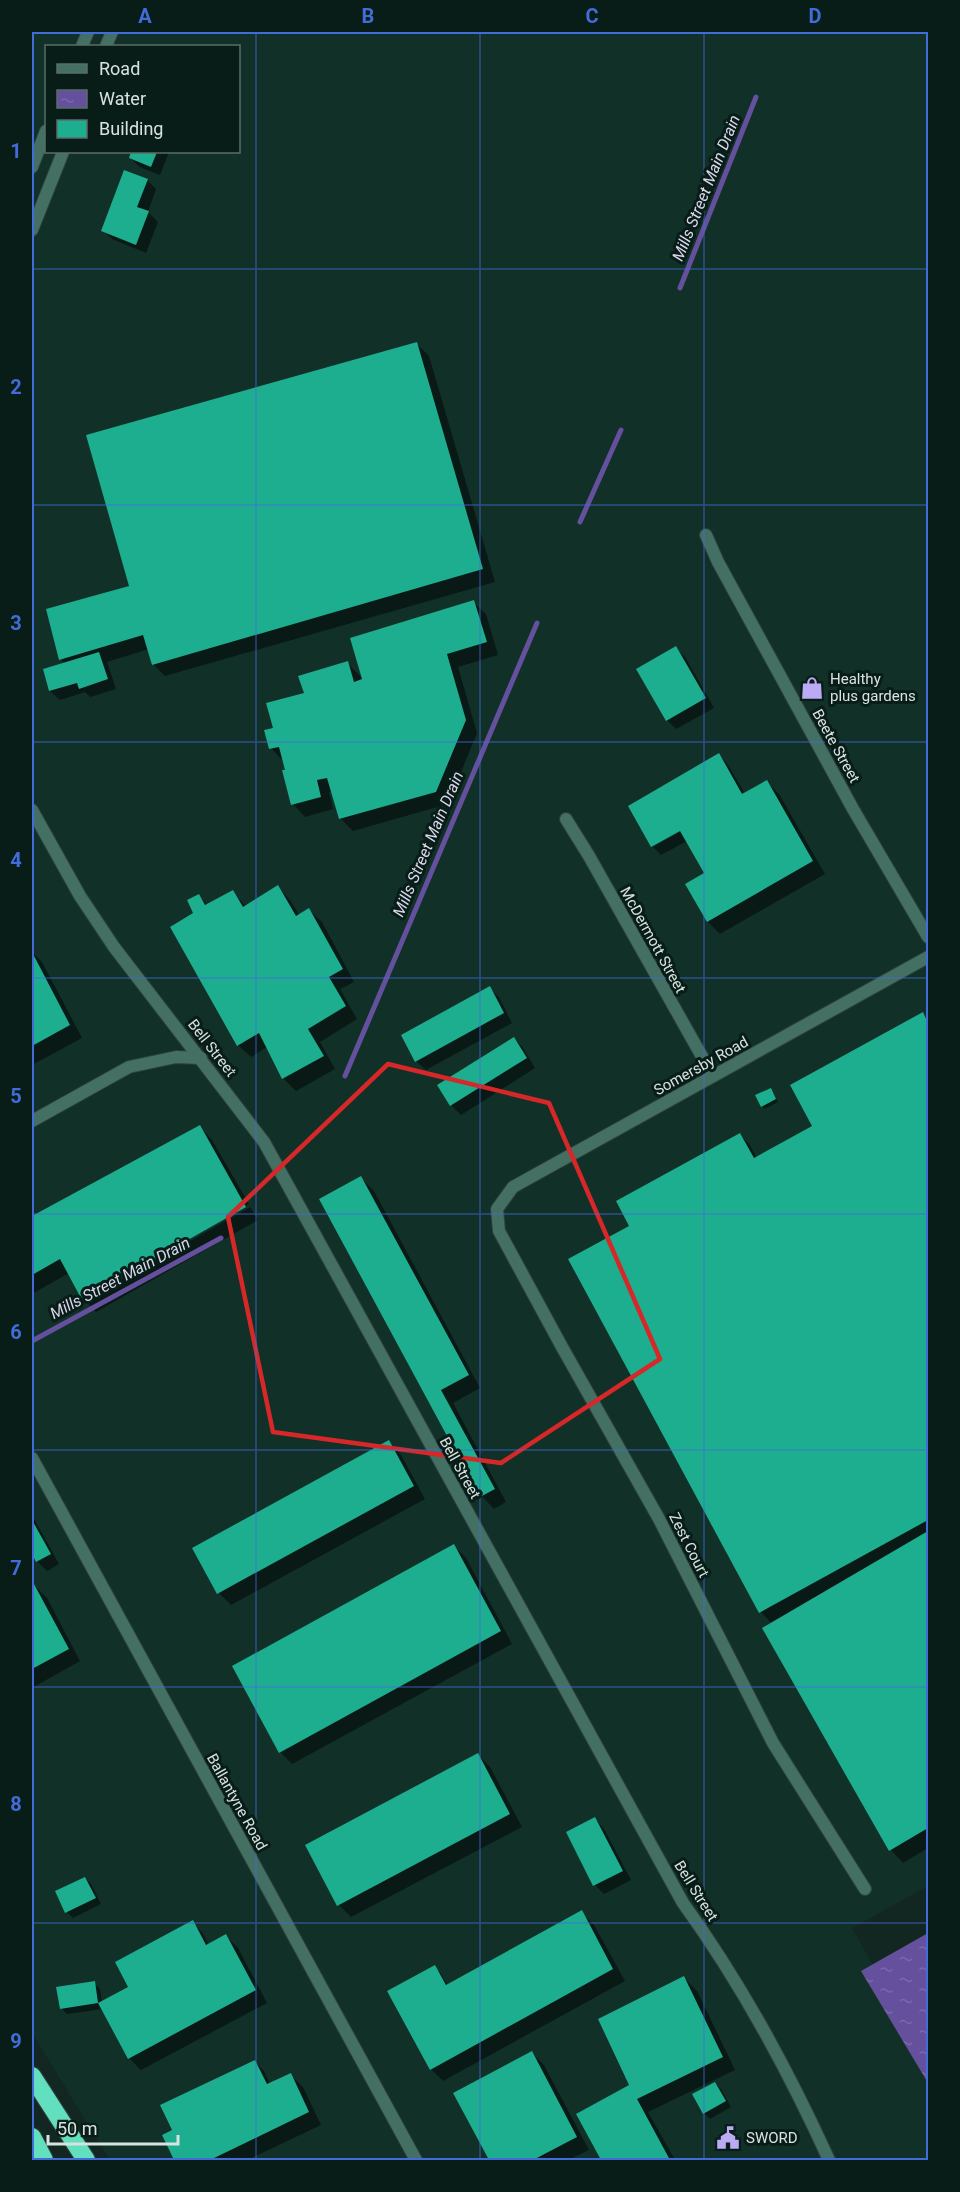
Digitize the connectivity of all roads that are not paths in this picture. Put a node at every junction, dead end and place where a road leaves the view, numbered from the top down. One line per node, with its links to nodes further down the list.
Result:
1 (45, 134): 3 (street)
2 (63, 153): 4 (street)
3 (32, 167)
4 (32, 230)
5 (706, 535): 8 (street, Beete Street)
6 (32, 810): 10 (street, Bell Street)
7 (566, 819): 11 (street, McDermott Street)
8 (928, 937)
9 (928, 957): 11 (street, Somersby Road)
10 (201, 1058): 12 (street); 21 (street, Bell Street)
11 (713, 1076): 13 (street, Somersby Road)
12 (32, 1121)
13 (497, 1209): 15 (street, Zest Court)
14 (32, 1458): 20 (street, Ballantyne Road)
15 (865, 1889)
16 (32, 2076): 19 (highway)
17 (32, 2138): 18 (highway)
18 (44, 2160)
19 (86, 2160)
20 (416, 2160)
21 (829, 2160)

